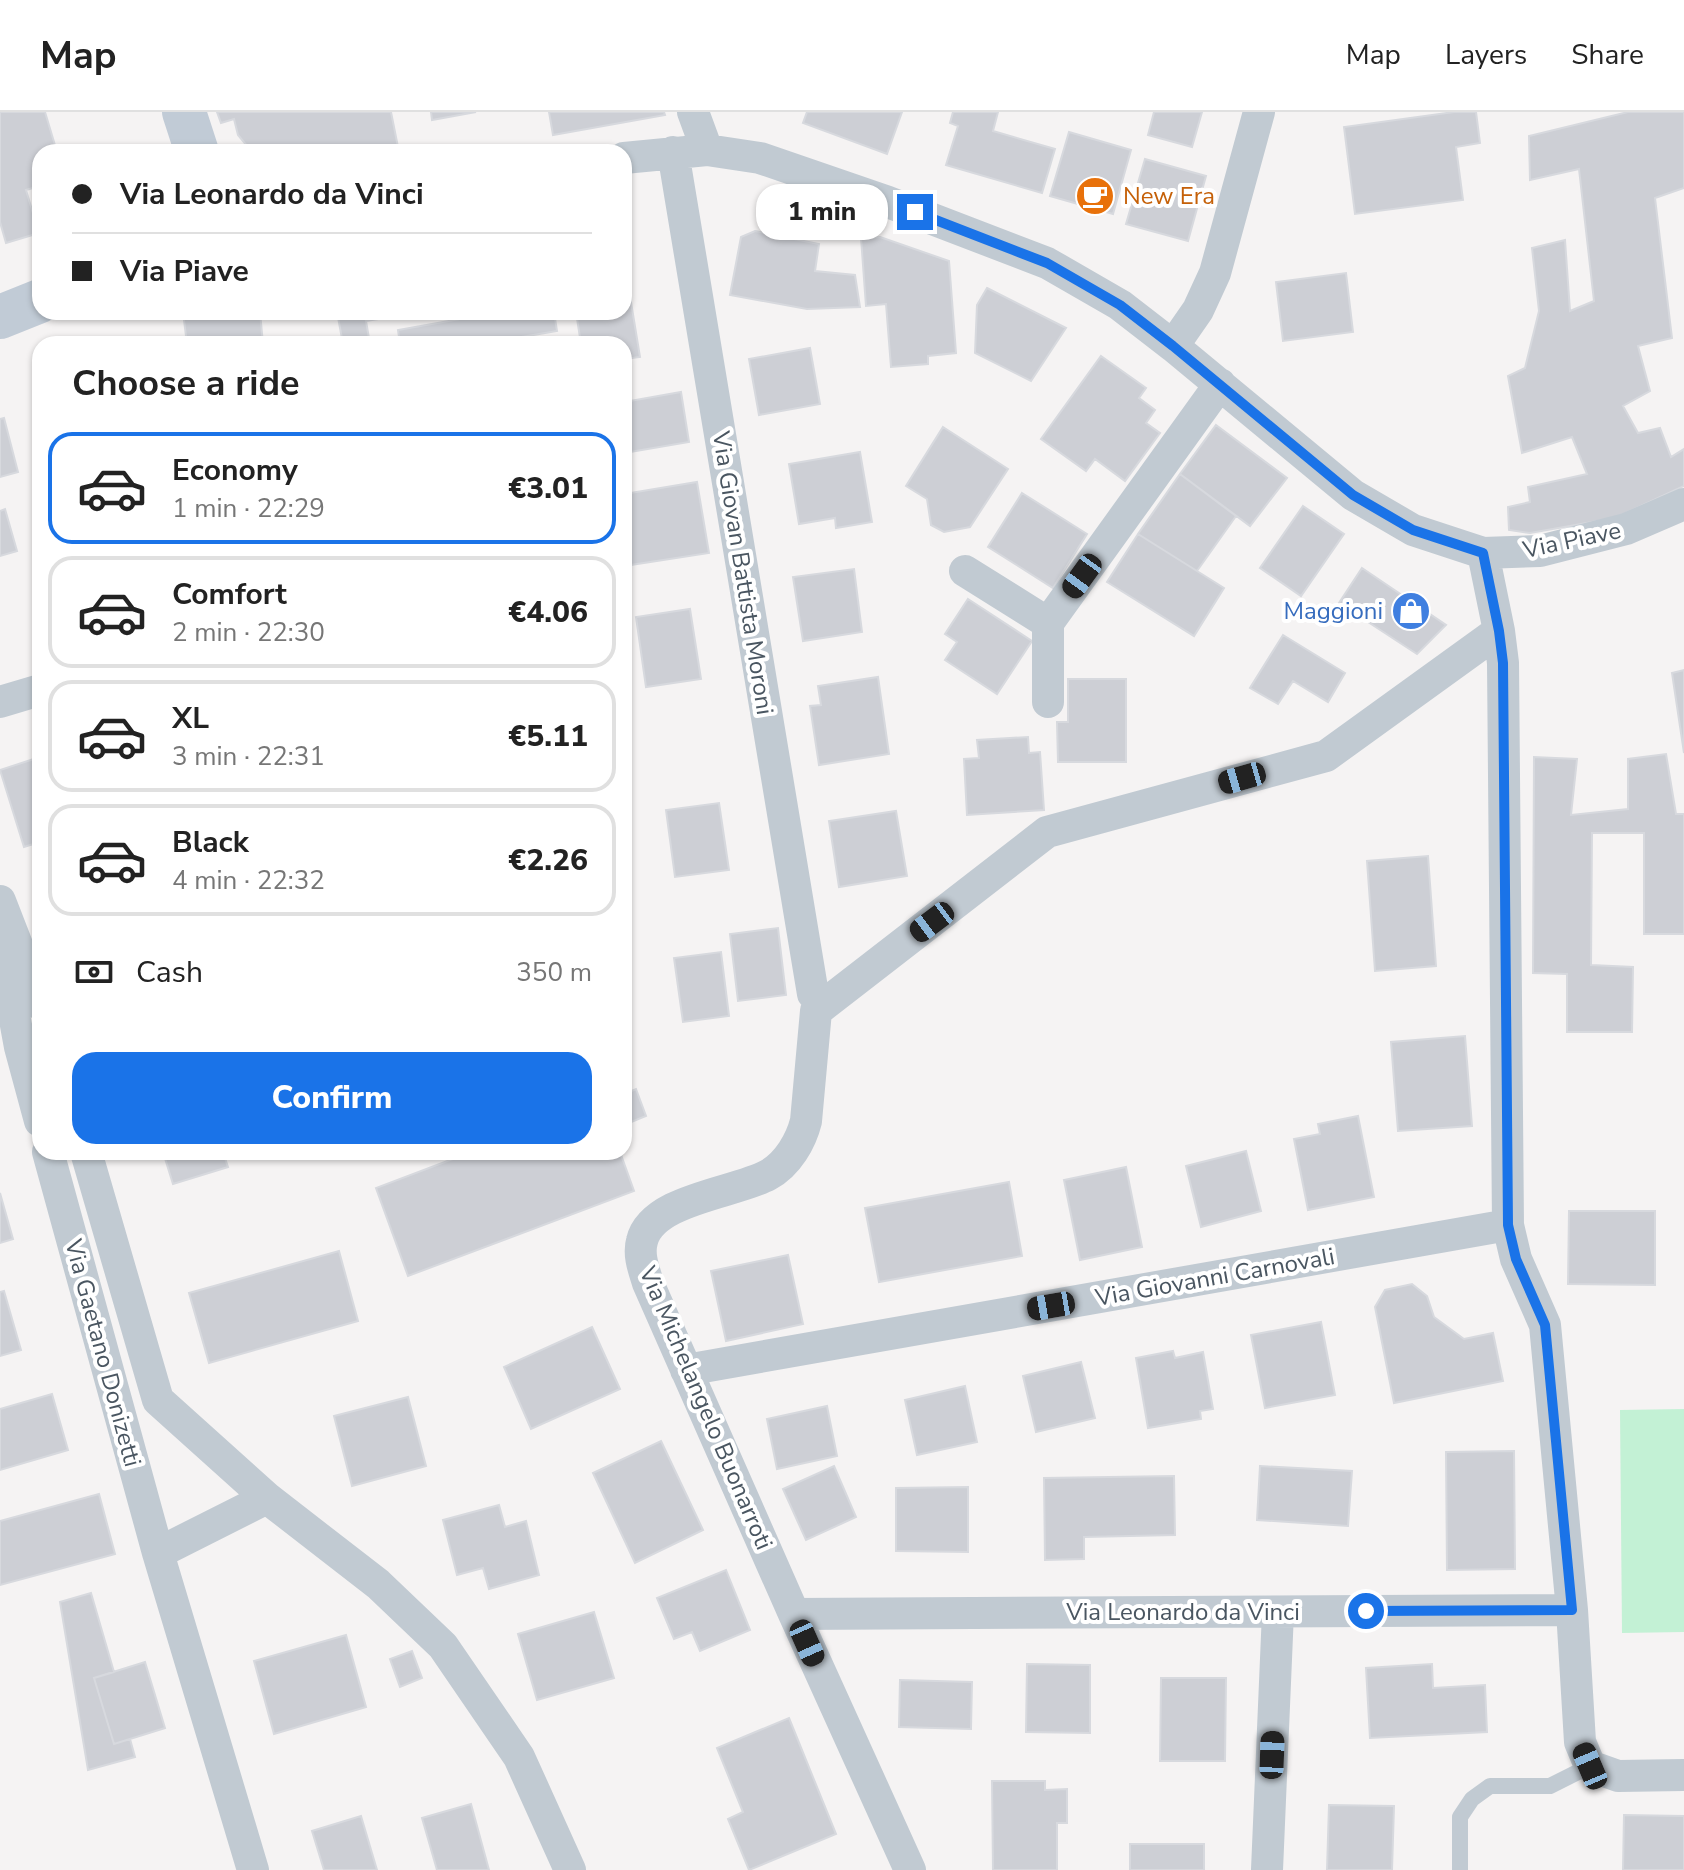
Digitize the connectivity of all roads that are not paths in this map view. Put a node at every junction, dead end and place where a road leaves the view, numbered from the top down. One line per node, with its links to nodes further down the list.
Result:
1 (184, 112): 4 (street)
2 (693, 112): 5 (street)
3 (1259, 112): 10 (street)
4 (194, 144)
5 (707, 150): 6 (street, Via Piave); 10 (street, Via Piave)
6 (673, 152): 7 (street, Via Piave); 23 (street, Via Giovan Battista Moroni)
7 (632, 157)
8 (32, 304): 9 (street)
9 (0, 317)
10 (1173, 346): 11 (street, Via Piave)
11 (1220, 384): 13 (street, Via Piave); 15 (street)
12 (1684, 504): 13 (street, Via Piave)
13 (1483, 553): 16 (street)
14 (965, 571): 15 (street)
15 (1048, 623): 19 (street)
16 (1499, 631): 23 (street); 27 (street)
17 (32, 692): 18 (street)
18 (0, 702)
19 (1048, 702)
20 (0, 901): 22 (street)
21 (0, 939): 24 (street)
22 (32, 983)
23 (815, 1002): 28 (street, Via Michelangelo Buonarroti)
24 (32, 1091)
25 (50, 1160): 30 (street, Via Gaetano Donizetti)
26 (88, 1160): 29 (street, Via Gaetano Donizetti)
27 (1508, 1225): 28 (street, Via Giovanni Carnovali); 31 (street)
28 (686, 1370): 33 (street, Via Michelangelo Buonarroti)
29 (267, 1498): 30 (street); 37 (street, Via Gaetano Donizetti)
30 (158, 1553): 36 (street, Via Gaetano Donizetti)
31 (1572, 1610): 32 (street, Via Leonardo da Vinci); 34 (street)
32 (1278, 1612): 33 (street, Via Leonardo da Vinci); 39 (street)
33 (794, 1614): 38 (street, Via Michelangelo Buonarroti)
34 (1590, 1766): 35 (street); 40 (lane)
35 (1684, 1775)
36 (253, 1870)
37 (570, 1870)
38 (910, 1870)
39 (1267, 1870)
40 (1460, 1870)

